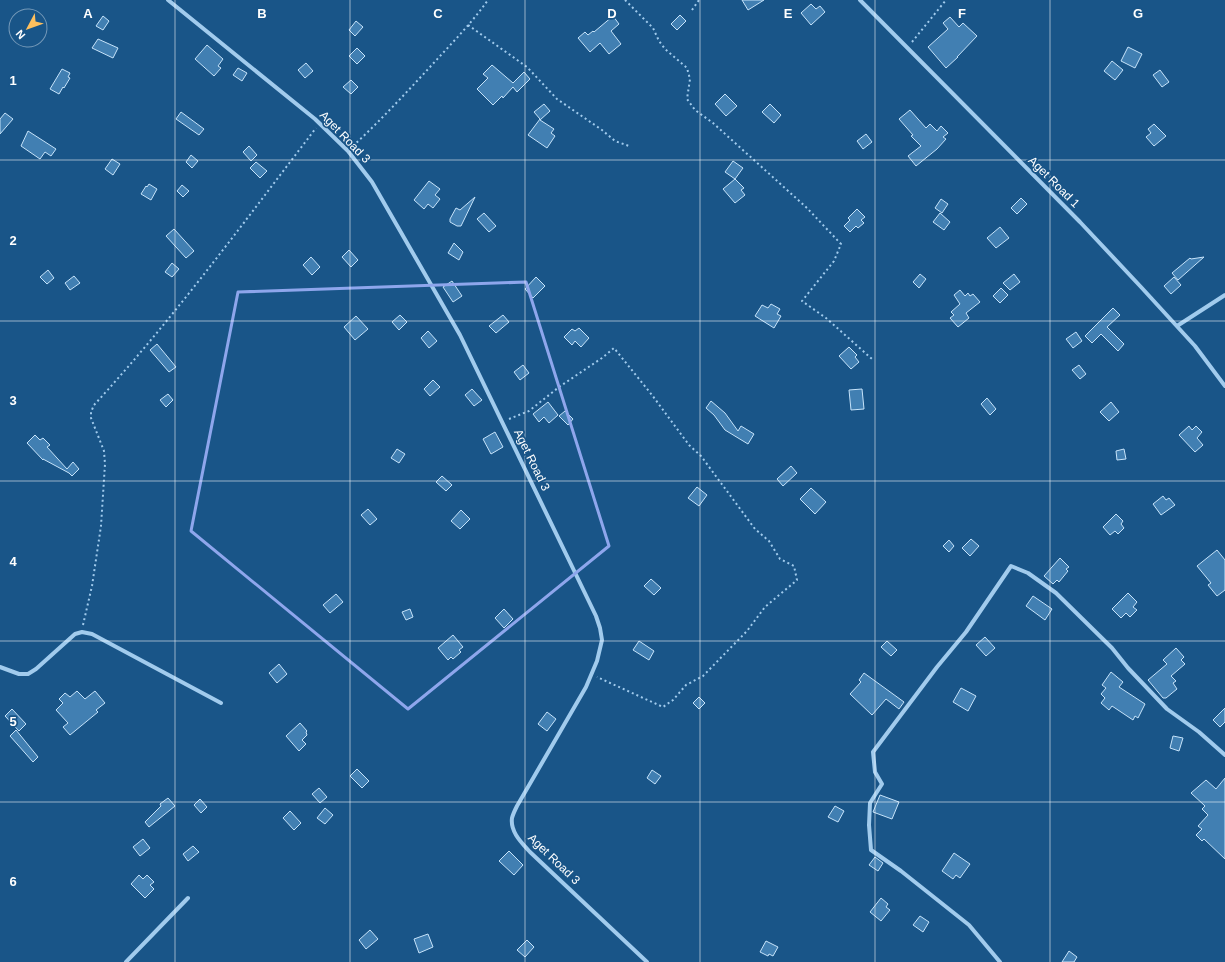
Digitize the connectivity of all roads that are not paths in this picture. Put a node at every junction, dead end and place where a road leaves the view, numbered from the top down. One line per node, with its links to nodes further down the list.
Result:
1 (168, 0): 11 (street, Aget Road 3)
2 (860, 0): 4 (street, Aget Road 1)
3 (1225, 295): 4 (street)
4 (1177, 326): 5 (street, Aget Road 1)
5 (1225, 386)
6 (0, 667): 7 (street)
7 (222, 703)
8 (1225, 754): 12 (street)
9 (188, 898): 10 (street)
10 (126, 962)
11 (647, 962)
12 (1000, 962)

